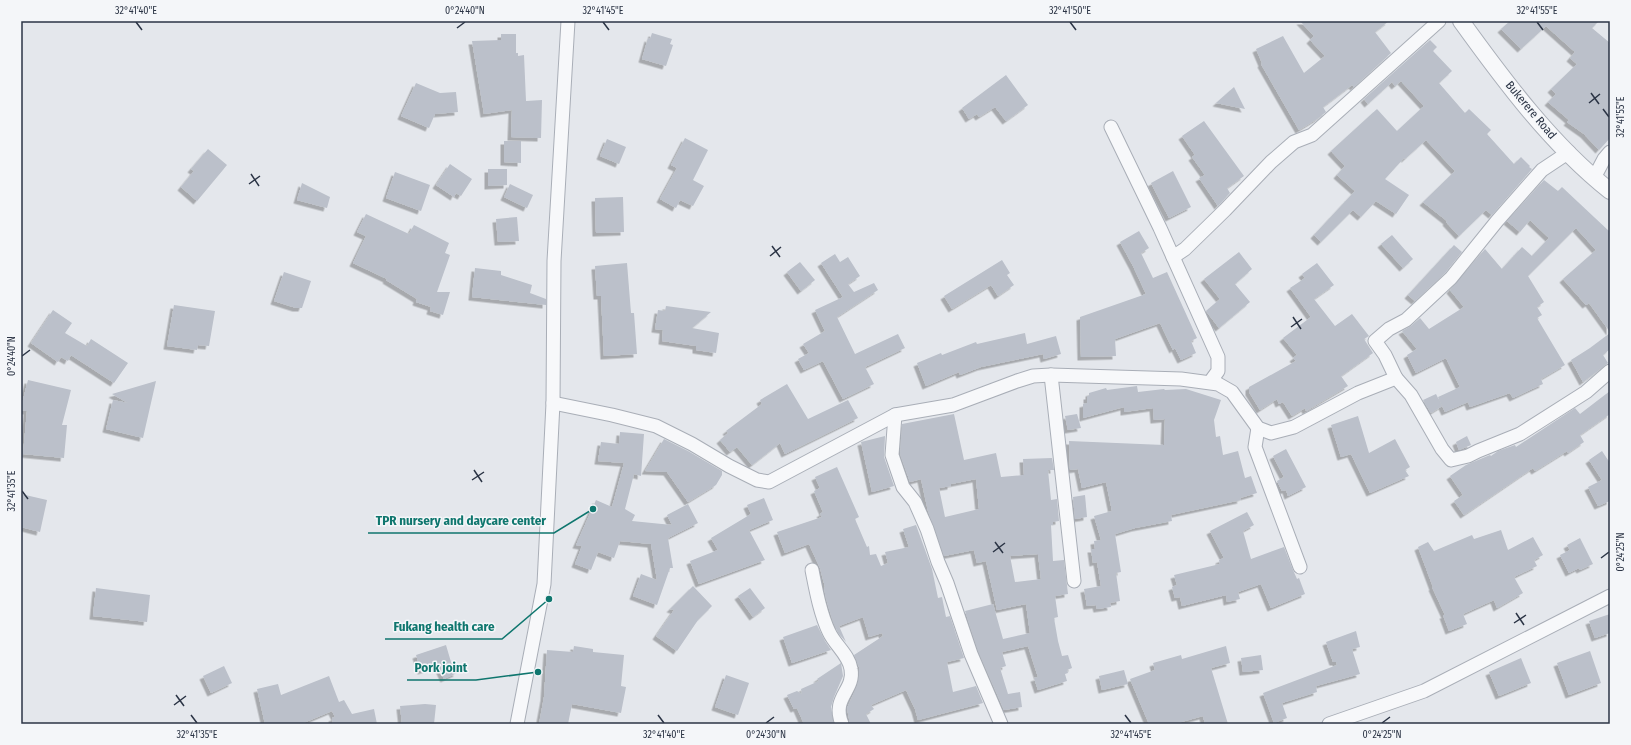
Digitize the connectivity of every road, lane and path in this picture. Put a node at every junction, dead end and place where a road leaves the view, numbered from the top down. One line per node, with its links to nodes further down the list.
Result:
1 (568, 21): 14 (street)
2 (1439, 21): 9 (street)
3 (1461, 21): 5 (street, Bukerere Road)
4 (1111, 127): 9 (street)
5 (1569, 152): 7 (street, Bukerere Road); 12 (street)
6 (1610, 152): 7 (street)
7 (1594, 178): 8 (street, Bukerere Road)
8 (1610, 191)
9 (1173, 257): 13 (street)
10 (1610, 371): 12 (street)
11 (1051, 375): 13 (street); 15 (street); 19 (street)
12 (1396, 378): 16 (street)
13 (1210, 382): 16 (street)
14 (553, 403): 15 (street); 22 (street)
15 (895, 415): 24 (street)
16 (1258, 428): 17 (street)
17 (1300, 567)
18 (812, 570): 23 (street)
19 (1074, 581)
20 (1610, 596): 21 (street)
21 (1336, 723)
22 (517, 724)
23 (842, 724)
24 (1001, 724)

